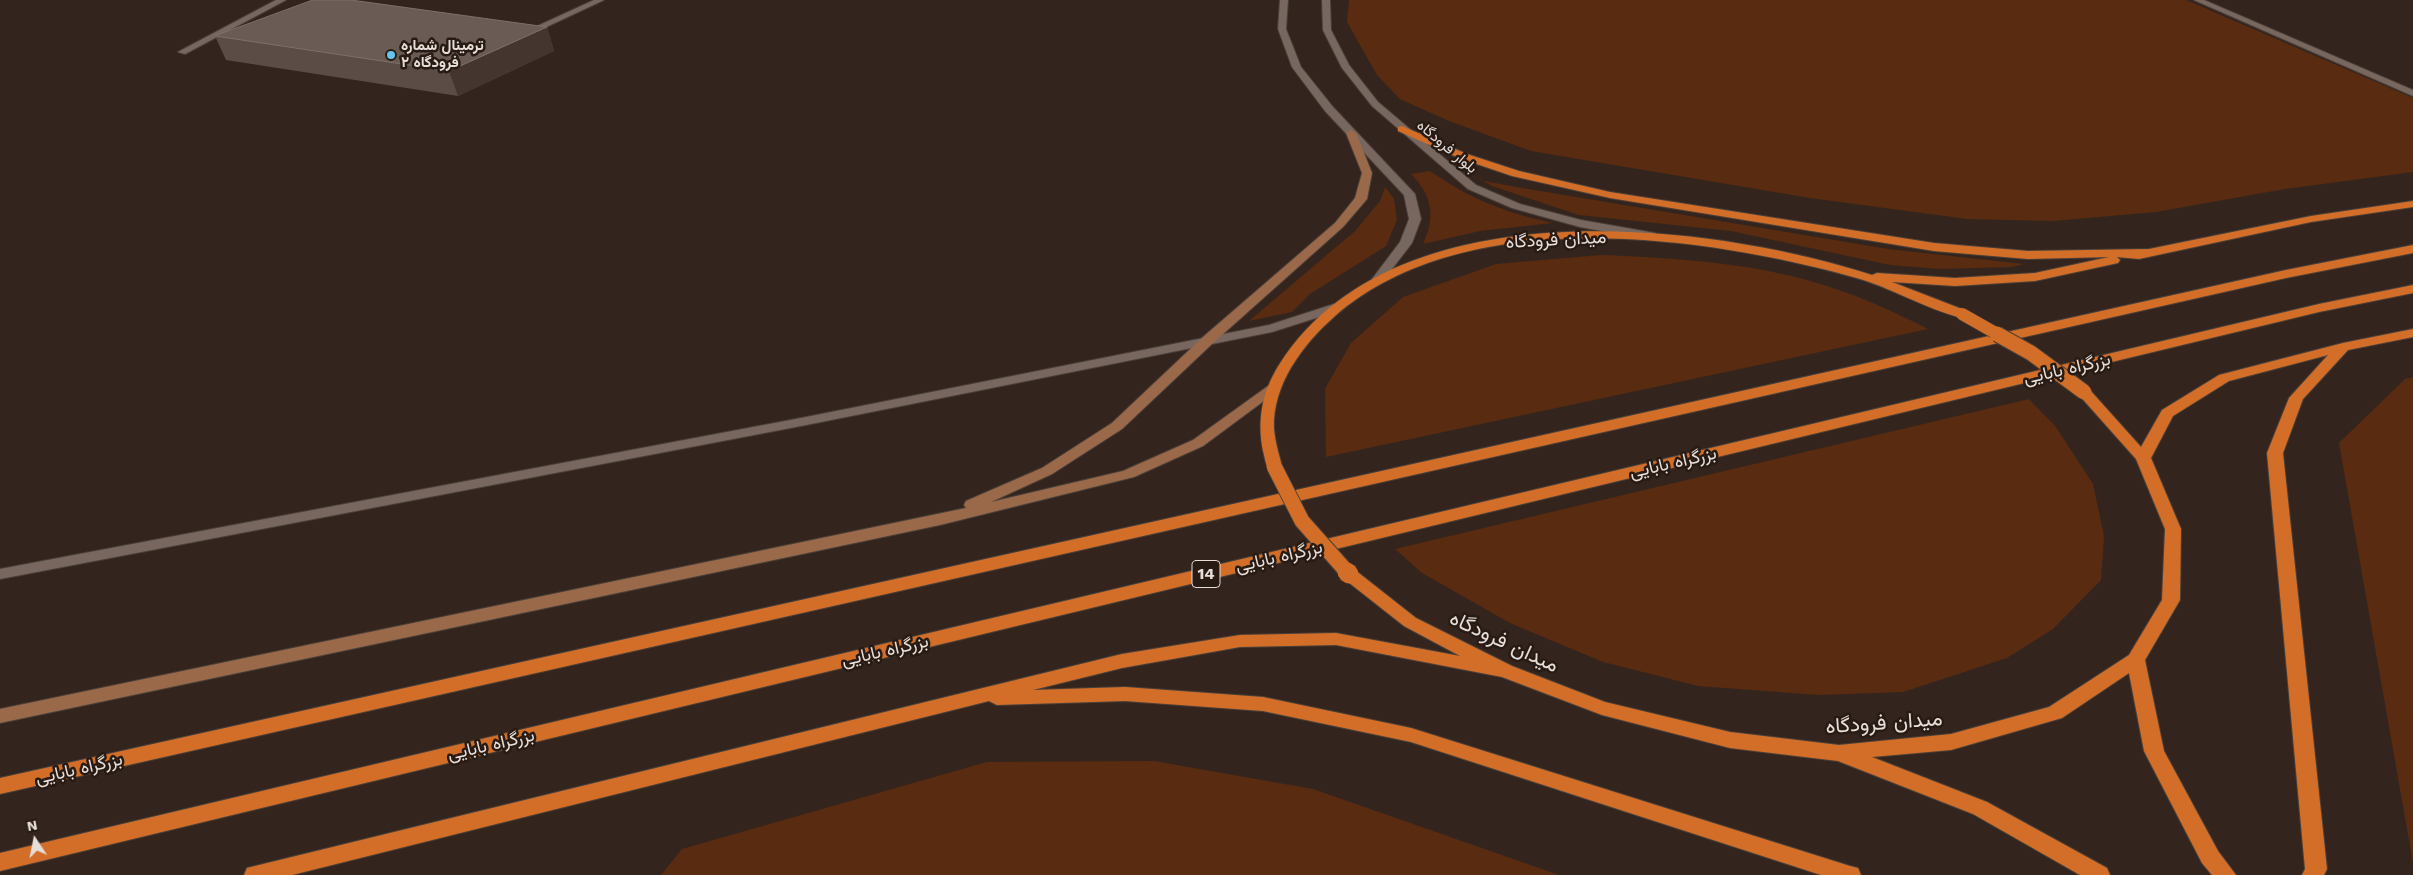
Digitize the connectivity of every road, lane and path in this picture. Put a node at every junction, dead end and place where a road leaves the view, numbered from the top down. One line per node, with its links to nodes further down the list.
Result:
1 (282, 0): 7 (lane)
2 (600, 0): 6 (lane)
3 (1284, 0): 10 (street)
4 (1326, 0): 9 (street, بلوار فرودگاه)
5 (2198, 0): 8 (lane)
6 (524, 34)
7 (182, 52)
8 (2413, 93)
9 (1402, 129): 12 (street, بلوار فرودگاه); 14 (highway)
10 (1351, 133): 16 (street); 20 (main road)
11 (2413, 204): 14 (highway)
12 (1652, 237): 15 (highway, میدان فرودگاه); 16 (highway, میدان فرودگاه)
13 (2413, 249): 31 (highway, بزرگراه بابایی)
14 (2149, 253): 15 (highway)
15 (1862, 276): 23 (highway, میدان فرودگاه, bridge)
16 (1378, 279): 18 (highway, میدان فرودگاه)
17 (2413, 289): 32 (highway, بزرگراه بابایی / 14)
18 (1334, 308): 20 (lane); 22 (highway, میدان فرودگاه)
19 (2413, 333): 21 (highway)
20 (1208, 340): 24 (main road); 25 (lane)
21 (2343, 347): 23 (highway); 37 (highway)
22 (1273, 389): 24 (main road); 27 (highway, میدان فرودگاه, bridge)
23 (2143, 458): 26 (highway, میدان فرودگاه)
24 (940, 520): 29 (main road)
25 (0, 574)
26 (2136, 660): 30 (highway, میدان فرودگاه); 36 (highway)
27 (1504, 671): 28 (highway); 30 (highway, میدان فرودگاه)
28 (966, 699): 33 (highway); 34 (highway)
29 (0, 716)
30 (1839, 753): 35 (highway)
31 (0, 786)
32 (0, 862)
33 (256, 875)
34 (1850, 875)
35 (2099, 875)
36 (2225, 875)
37 (2313, 875)

